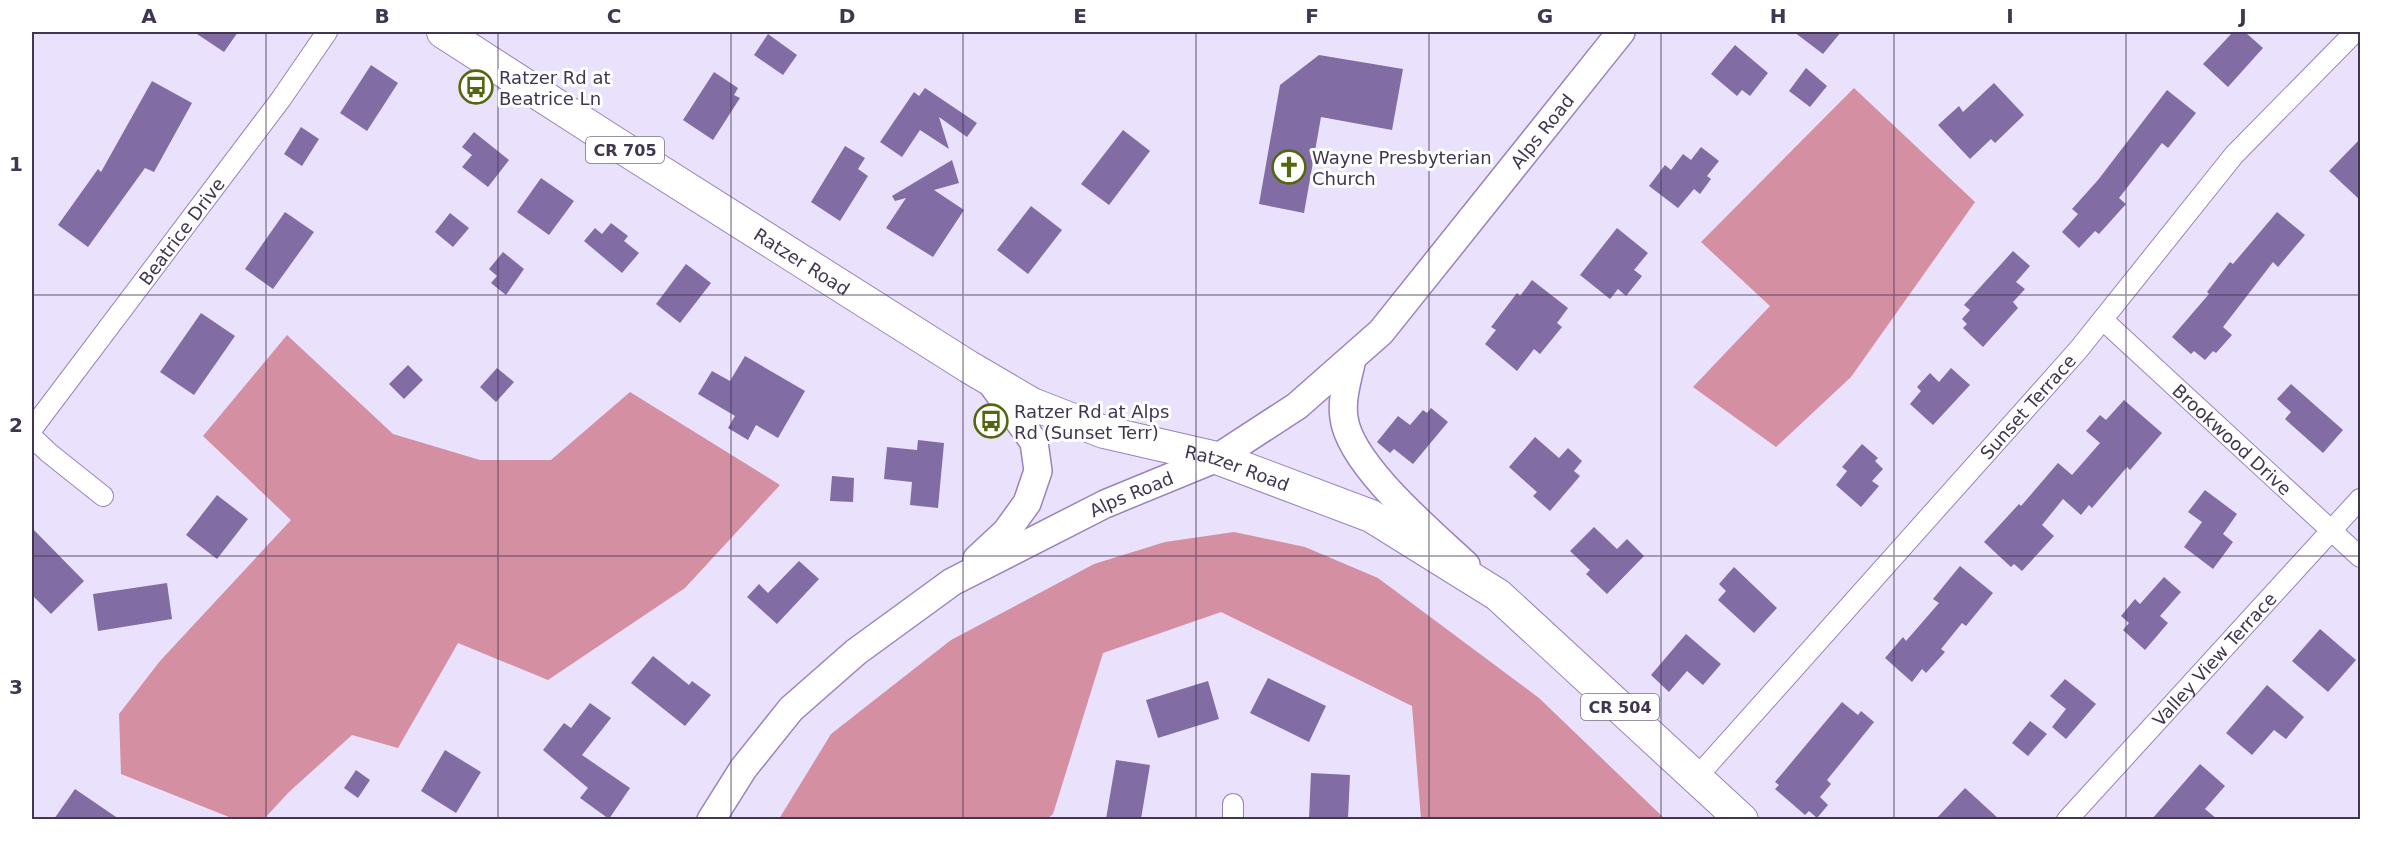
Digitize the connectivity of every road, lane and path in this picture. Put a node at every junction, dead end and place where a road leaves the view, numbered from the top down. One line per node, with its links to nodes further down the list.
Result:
1 (327, 32): 8 (street, Beatrice Drive)
2 (443, 32): 7 (main road, Ratzer Road / CR 705)
3 (1621, 32): 6 (main road, Alps Road)
4 (2355, 32): 5 (street, Sunset Terrace)
5 (2103, 320): 13 (street, Brookwood Drive); 17 (street, Sunset Terrace)
6 (1353, 359): 10 (main road, Alps Road); 16 (main road)
7 (987, 378): 10 (main road, Ratzer Road / CR 705); 15 (main road)
8 (32, 429)
9 (32, 437): 11 (street)
10 (1217, 458): 15 (main road, Alps Road); 16 (main road, Ratzer Road / CR 504)
11 (104, 496)
12 (2361, 499): 13 (street, Valley View Terrace)
13 (2331, 531): 14 (street, Brookwood Drive); 20 (street, Valley View Terrace)
14 (2361, 556)
15 (952, 582): 18 (main road, Alps Road)
16 (1498, 594): 17 (main road, Ratzer Road / CR 504)
17 (1696, 778): 19 (main road, Ratzer Road / CR 504)
18 (711, 819)
19 (1742, 819)
20 (2067, 819)

